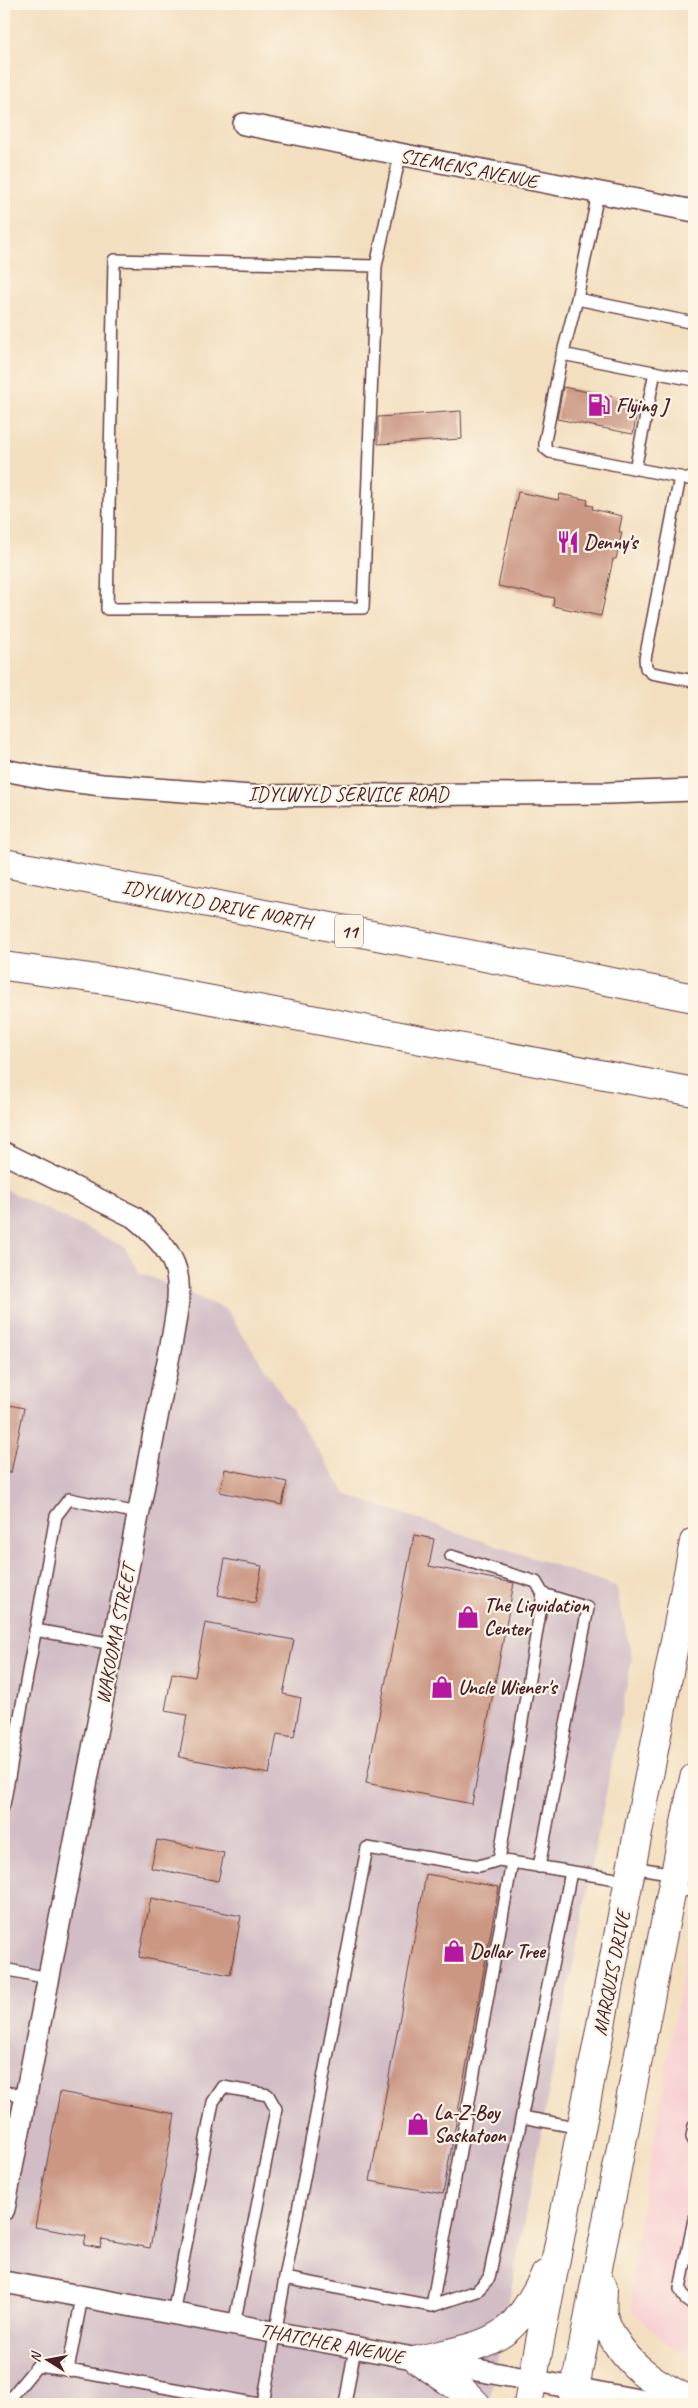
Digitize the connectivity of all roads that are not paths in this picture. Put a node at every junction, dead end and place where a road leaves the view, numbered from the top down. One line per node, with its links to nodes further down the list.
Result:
1 (244, 124): 2 (street, SIEMENS AVENUE)
2 (400, 154): 3 (street, SIEMENS AVENUE); 5 (lane)
3 (598, 193): 4 (street, SIEMENS AVENUE); 6 (lane)
4 (694, 211)
5 (376, 266): 5 (lane)
6 (577, 299): 7 (lane); 8 (lane)
7 (694, 323)
8 (562, 354): 9 (lane); 11 (lane)
9 (655, 372): 10 (lane); 11 (lane)
10 (694, 380)
11 (635, 469): 12 (lane)
12 (680, 477): 13 (lane); 14 (lane)
13 (694, 480)
14 (694, 681)
15 (4, 770): 16 (street, IDYLWYLD SERVICE ROAD)
16 (694, 790)
17 (4, 863): 19 (main road, IDYLWYLD DRIVE NORTH / 11)
18 (4, 966): 20 (main road)
19 (694, 998)
20 (694, 1092)
21 (4, 1153): 22 (street, WAKOOMA STREET)
22 (138, 1513): 26 (lane); 27 (street, WAKOOMA STREET)
23 (694, 1542): 34 (main road, MARQUIS DRIVE)
24 (451, 1556): 25 (lane)
25 (543, 1594): 30 (lane); 32 (lane)
26 (35, 1630): 27 (lane); 29 (lane)
27 (113, 1644): 37 (street, WAKOOMA STREET)
28 (694, 1778): 35 (main road)
29 (4, 1805)
30 (499, 1860): 31 (lane); 49 (lane)
31 (512, 1862): 32 (lane); 52 (lane)
32 (538, 1867): 33 (lane)
33 (571, 1872): 34 (lane); 40 (lane)
34 (631, 1874): 35 (lane); 42 (main road, MARQUIS DRIVE)
35 (688, 1877): 47 (main road)
36 (4, 1969): 37 (lane)
37 (48, 1978): 39 (street, WAKOOMA STREET)
38 (4, 2092): 39 (lane)
39 (26, 2096): 44 (street, WAKOOMA STREET)
40 (522, 2116): 42 (lane); 52 (lane)
41 (694, 2126): 43 (lane)
42 (581, 2128): 48 (main road, MARQUIS DRIVE)
43 (694, 2141)
44 (9, 2152): 45 (street, WAKOOMA STREET)
45 (4, 2209)
46 (694, 2218): 53 (lane)
47 (603, 2248): 61 (main road); 62 (main road)
48 (557, 2254): 58 (main road); 60 (main road, MARQUIS DRIVE)
49 (285, 2278): 52 (lane); 56 (lane)
50 (4, 2282): 51 (street, THATCHER AVENUE)
51 (82, 2297): 54 (street, THATCHER AVENUE); 59 (lane)
52 (432, 2306)
53 (694, 2306)
54 (173, 2314): 55 (street, THATCHER AVENUE); 55 (lane)
55 (234, 2325): 56 (street, THATCHER AVENUE)
56 (276, 2332): 57 (street, THATCHER AVENUE); 66 (lane)
57 (355, 2348): 58 (street, THATCHER AVENUE); 67 (lane)
58 (418, 2360): 60 (street, THATCHER AVENUE); 68 (main road)
59 (68, 2370): 63 (lane); 64 (lane)
60 (530, 2393): 61 (street, THATCHER AVENUE)
61 (574, 2397): 69 (street, THATCHER AVENUE)
62 (694, 2402)
63 (241, 2403): 65 (lane)
64 (12, 2404)
65 (258, 2404)
66 (263, 2404)
67 (345, 2404)
68 (476, 2404)
69 (660, 2404)

